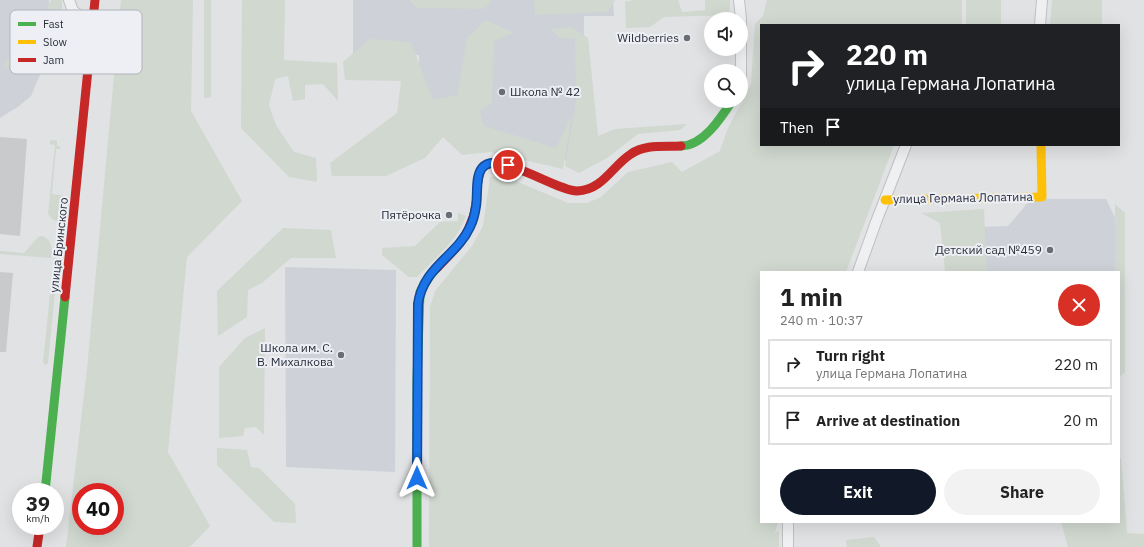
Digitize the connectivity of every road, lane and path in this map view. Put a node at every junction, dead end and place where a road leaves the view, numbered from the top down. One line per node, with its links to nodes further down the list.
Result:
1 (69, 0): 5 (street)
2 (95, 0): 6 (street, улица Бринского)
3 (739, 0): 7 (street)
4 (1042, 0): 8 (street)
5 (73, 10)
6 (94, 10)
7 (740, 12)
8 (1040, 24)
9 (87, 74): 15 (street, улица Бринского)
10 (727, 108): 19 (street)
11 (906, 146): 13 (street)
12 (1041, 146): 13 (street, улица Германа Лопатина)
13 (885, 200): 14 (street, улица Германа Лопатина)
14 (858, 271)
15 (46, 483)
16 (788, 523): 20 (street)
17 (39, 535): 18 (street)
18 (37, 547)
19 (417, 547)
20 (788, 547)

